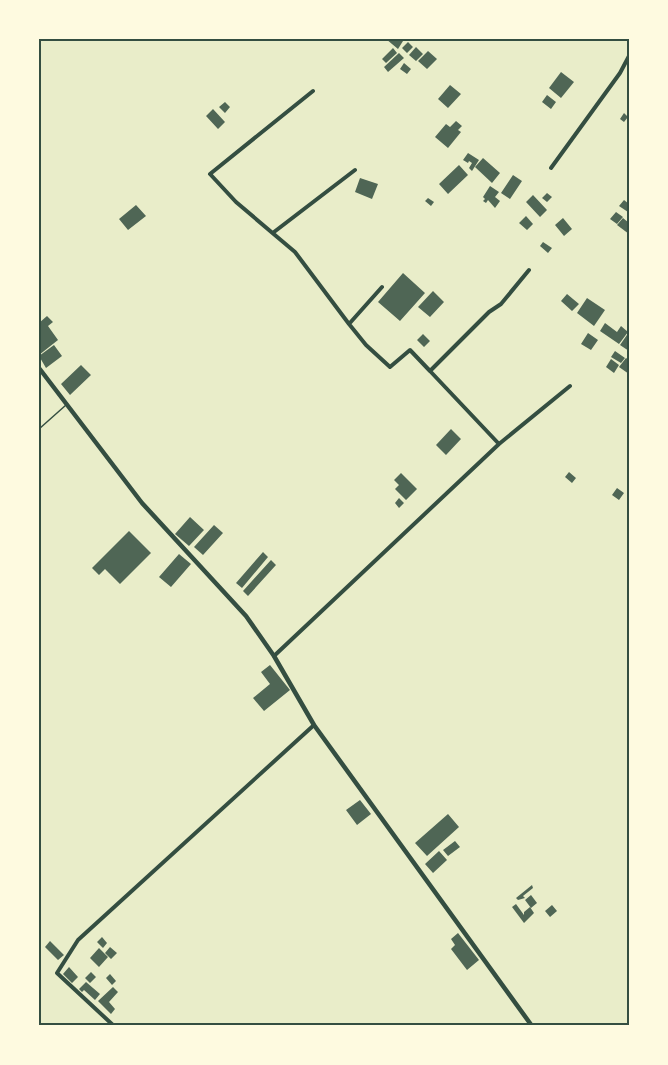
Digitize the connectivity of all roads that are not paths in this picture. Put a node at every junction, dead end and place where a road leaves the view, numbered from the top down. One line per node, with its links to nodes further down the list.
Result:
1 (629, 56): 3 (street)
2 (312, 91): 5 (street)
3 (551, 168)
4 (355, 170): 5 (street)
5 (274, 232): 8 (street)
6 (528, 270): 10 (street)
7 (382, 287): 8 (street)
8 (349, 324): 10 (street)
9 (39, 368): 12 (street)
10 (430, 370): 14 (street)
11 (570, 386): 14 (street)
12 (67, 405): 13 (lane); 15 (street)
13 (39, 429)
14 (500, 444): 15 (street)
15 (274, 656): 16 (street)
16 (314, 725): 17 (street); 18 (street)
17 (114, 1026)
18 (532, 1026)

